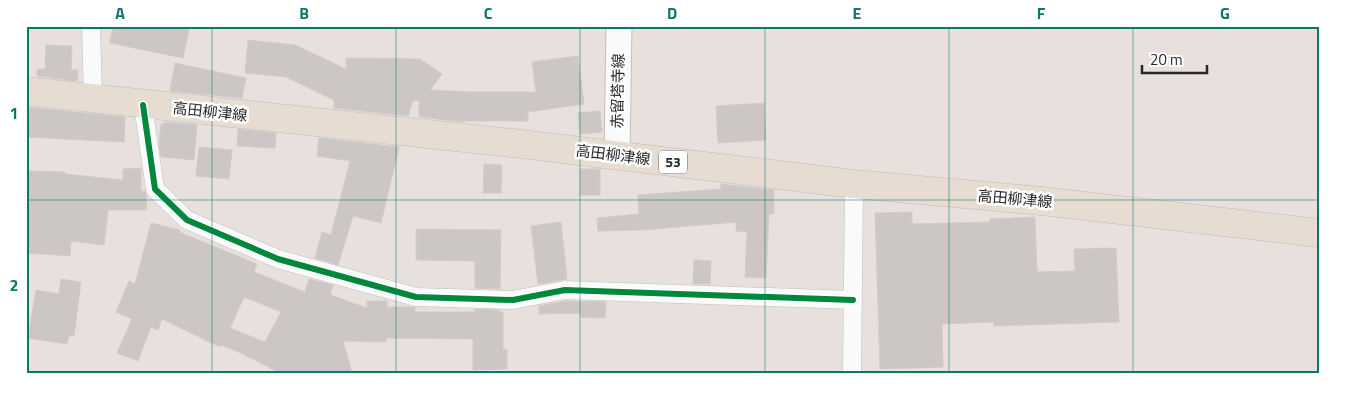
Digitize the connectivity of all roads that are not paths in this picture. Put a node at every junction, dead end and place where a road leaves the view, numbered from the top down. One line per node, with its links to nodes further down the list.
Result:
1 (91, 26): 4 (street)
2 (619, 26): 6 (main road, 赤留塔寺線)
3 (26, 91): 4 (main road, 高田柳津線 / 53)
4 (92, 99): 5 (main road, 高田柳津線 / 53)
5 (142, 105): 6 (main road, 高田柳津線 / 53); 9 (street)
6 (617, 155): 7 (main road, 高田柳津線 / 53)
7 (854, 184): 8 (main road, 高田柳津線 / 53); 9 (street)
8 (1319, 234)
9 (853, 300): 10 (street)
10 (852, 373)

